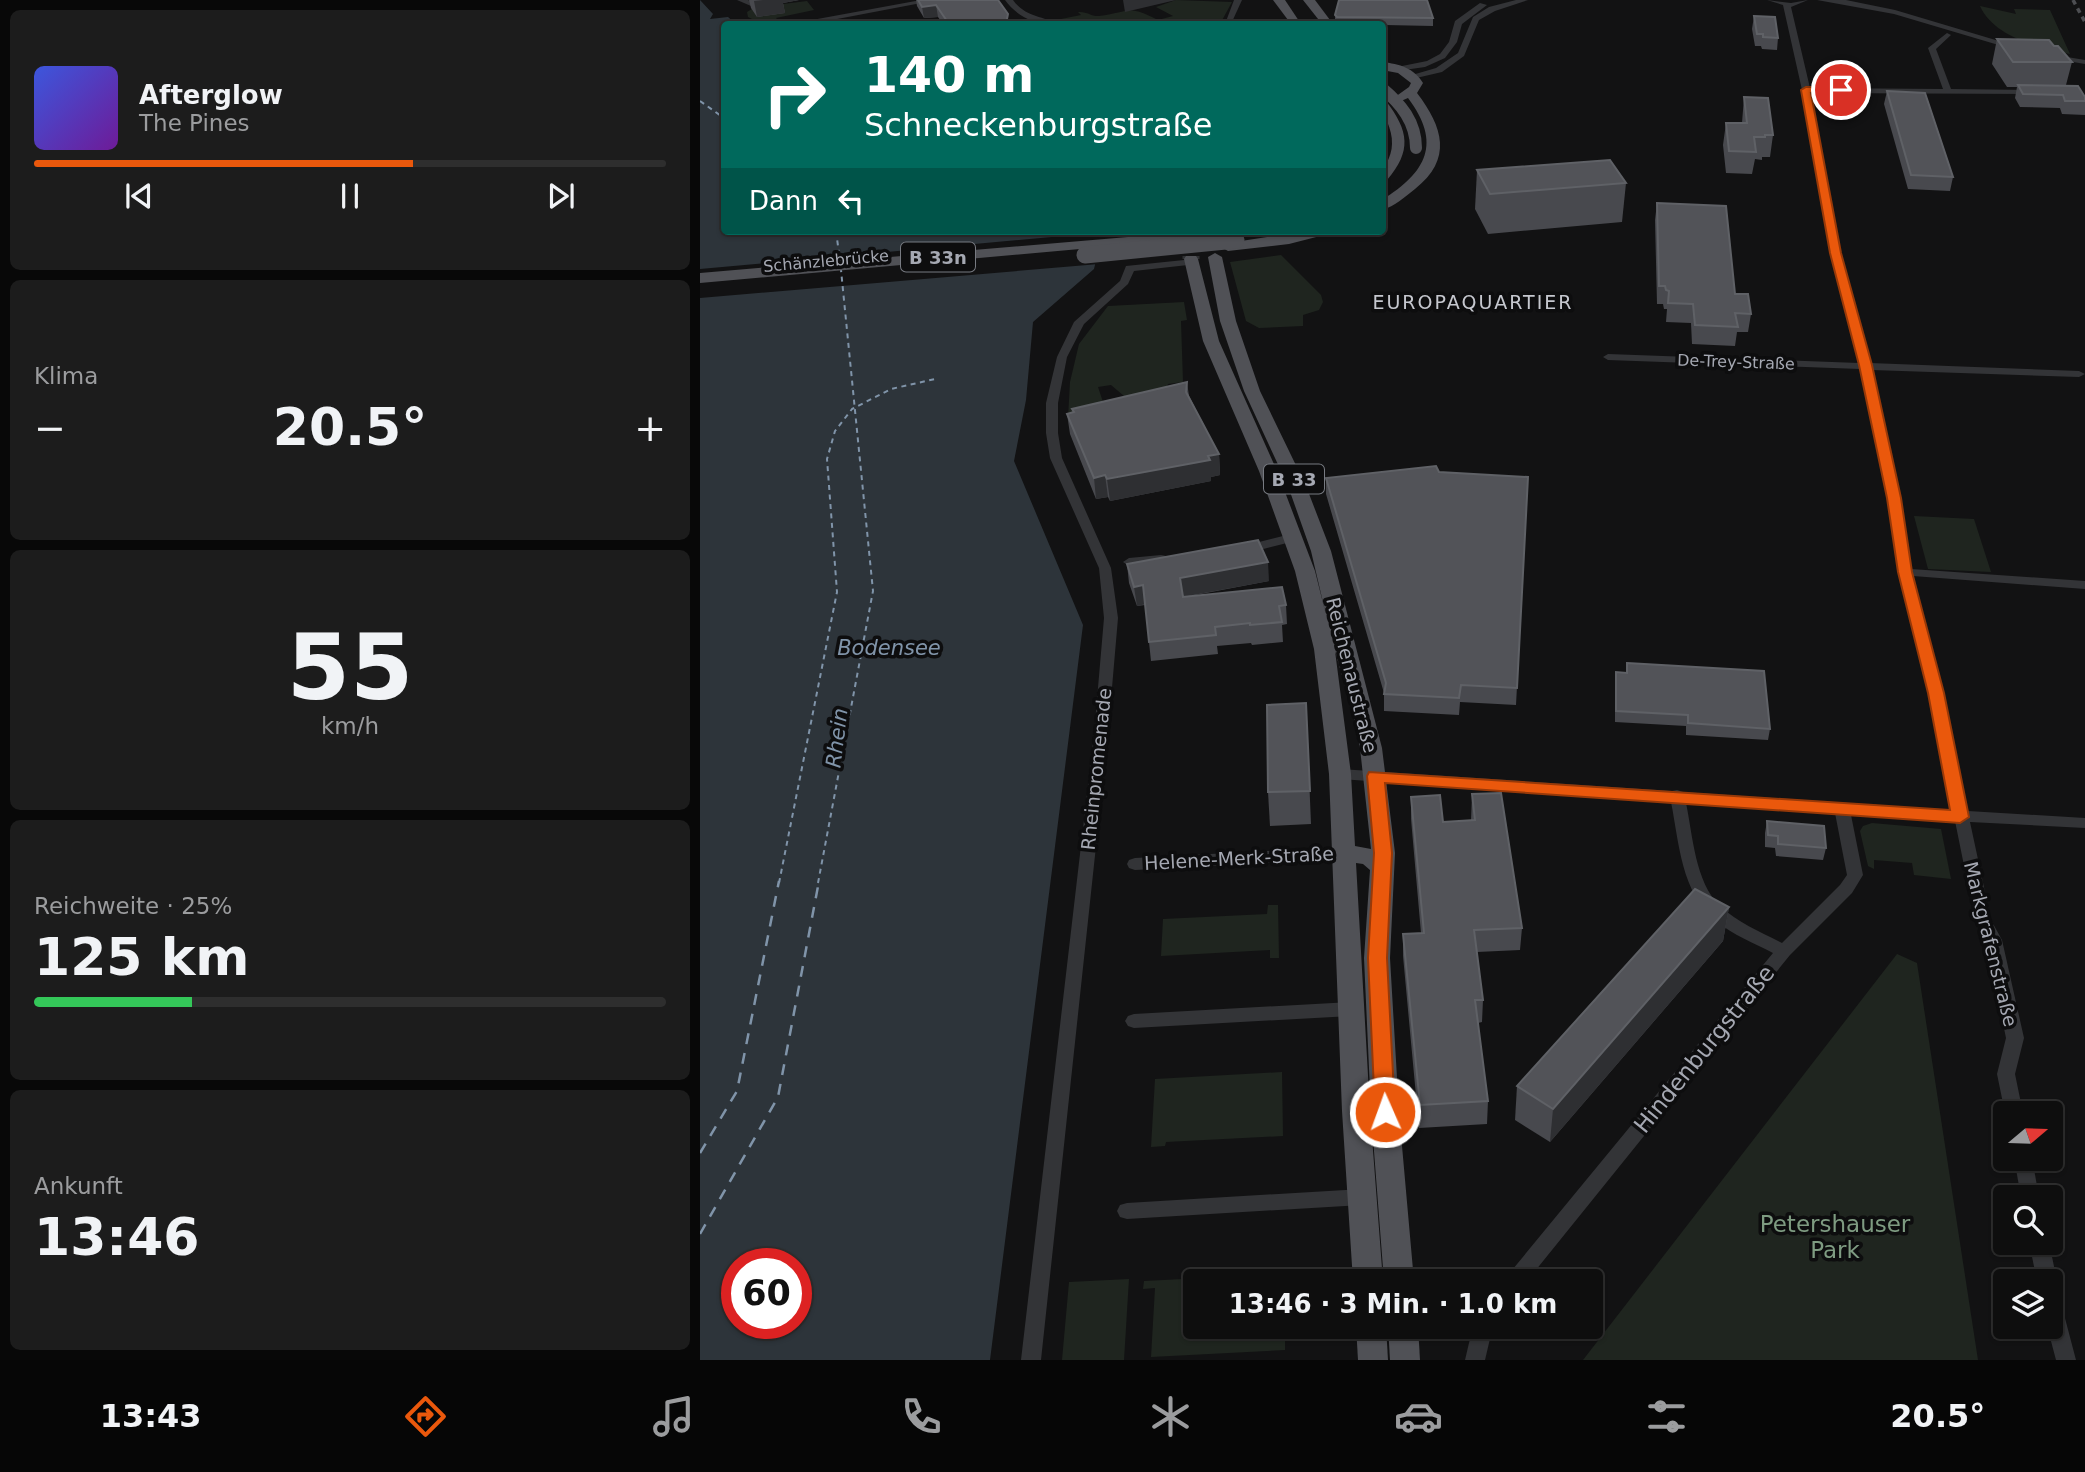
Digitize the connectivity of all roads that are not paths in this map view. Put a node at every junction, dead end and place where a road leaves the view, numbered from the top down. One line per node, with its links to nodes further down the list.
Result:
1 (741, 0): 14 (street)
2 (933, 0): 16 (street)
3 (1009, 0): 17 (street)
4 (1238, 0): 18 (street)
5 (1279, 0): 19 (main road)
6 (1292, 0): 20 (main road)
7 (1309, 0): 21 (main road)
8 (1496, 0): 27 (street)
9 (1524, 0): 13 (street)
10 (1771, 0): 15 (street)
11 (1804, 0): 15 (street)
12 (1821, 0): 22 (street)
13 (1506, 1): 28 (street)
14 (751, 4)
15 (1787, 5): 29 (street, Markgrafenstraße)
16 (818, 21)
17 (1041, 21)
18 (1229, 21)
19 (1294, 21)
20 (1308, 21)
21 (1326, 21)
22 (1950, 31): 23 (street); 30 (street)
23 (2030, 51)
24 (2043, 54): 25 (street)
25 (2085, 62)
26 (1386, 67): 27 (main road)
27 (1400, 69): 28 (main road)
28 (1415, 77): 33 (main road)
29 (1806, 90): 30 (street); 49 (street, Markgrafenstraße)
30 (1948, 91): 32 (street)
31 (1386, 92): 37 (main road, bridge)
32 (2044, 92)
33 (1410, 93): 34 (main road); 38 (main road)
34 (1386, 102)
35 (1386, 109): 36 (main road)
36 (1386, 172)
37 (1386, 188)
38 (1386, 204)
39 (1181, 235): 43 (main road, B 33n)
40 (1195, 235): 43 (main road, Schänzlebrücke / B 33n)
41 (1265, 235): 44 (main road, Schänzlebrücke / B 33n, bridge)
42 (1307, 235): 44 (main road, B 33n, bridge)
43 (1175, 237): 46 (main road, Schänzlebrücke / B 33n)
44 (1085, 255): 47 (main road, Schänzlebrücke / B 33n)
45 (1189, 261): 57 (main road, Reichenaustraße / B 33); 58 (main road, Reichenaustraße / B 33); 79 (street, Rheinpromenade)
46 (700, 278)
47 (700, 289)
48 (1608, 357): 49 (street, De-Trey-Straße)
49 (1865, 365): 50 (street, De-Trey-Straße); 55 (street, Markgrafenstraße)
50 (2078, 374)
51 (1283, 540): 52 (street)
52 (1226, 552)
53 (1171, 558): 54 (street)
54 (1129, 562)
55 (1905, 572): 56 (street); 61 (street, Markgrafenstraße)
56 (2085, 585)
57 (1340, 774): 58 (street); 63 (main road, Reichenaustraße / B 33)
58 (1376, 776): 59 (street); 65 (main road, Reichenaustraße / B 33)
59 (1677, 795): 60 (street); 66 (street)
60 (1842, 808): 61 (street); 66 (street, Hindenburgstraße)
61 (1960, 817): 62 (street); 69 (street, Markgrafenstraße)
62 (2085, 823)
63 (1344, 853): 64 (street, Helene-Merk-Straße); 65 (main road); 67 (main road, Reichenaustraße / B 33)
64 (1135, 863)
65 (1383, 868): 73 (main road, Reichenaustraße / B 33)
66 (1784, 951): 74 (street, Hindenburgstraße)
67 (1351, 1009): 68 (street); 70 (main road, Reichenaustraße / B 33)
68 (1134, 1021)
69 (2012, 1101)
70 (1362, 1197): 71 (street); 72 (main road, Reichenaustraße / B 33)
71 (1127, 1211)
72 (1367, 1269)
73 (1398, 1269)
74 (1525, 1269)
75 (1372, 1339): 80 (main road)
76 (1403, 1339): 81 (main road)
77 (1480, 1339): 82 (street)
78 (2060, 1339): 83 (street)
79 (1031, 1360)
80 (1373, 1360)
81 (1405, 1360)
82 (1475, 1360)
83 (2066, 1360)

